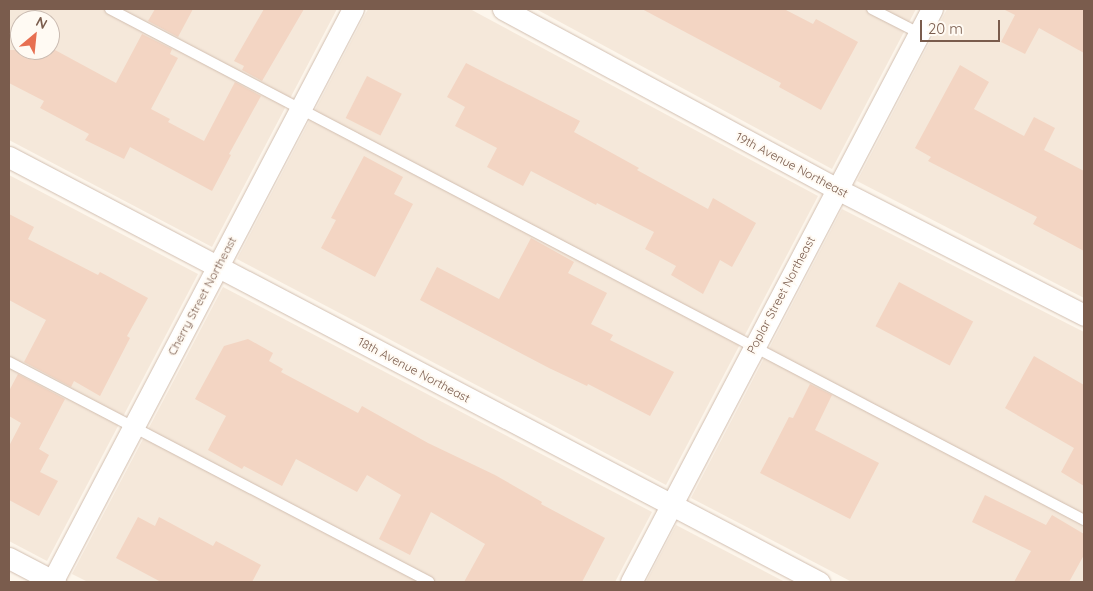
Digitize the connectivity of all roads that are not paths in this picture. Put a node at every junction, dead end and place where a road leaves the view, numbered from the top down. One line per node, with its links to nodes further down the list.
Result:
1 (110, 9): 7 (lane)
2 (353, 9): 7 (street, Cherry Street Northeast)
3 (503, 9): 9 (street, 19th Avenue Northeast)
4 (872, 9): 6 (lane)
5 (932, 9): 6 (street, Poplar Street Northeast)
6 (919, 33): 9 (street, Poplar Street Northeast)
7 (300, 109): 10 (street, Cherry Street Northeast); 12 (lane)
8 (9, 157): 10 (street, 18th Avenue Northeast)
9 (837, 189): 11 (street, 19th Avenue Northeast); 12 (street, Poplar Street Northeast)
10 (217, 266): 14 (street, Cherry Street Northeast); 15 (street, 18th Avenue Northeast)
11 (1084, 315)
12 (754, 347): 15 (street, Poplar Street Northeast); 16 (lane)
13 (9, 362): 14 (lane)
14 (133, 427): 18 (street, Cherry Street Northeast); 19 (lane)
15 (672, 505): 20 (street, Poplar Street Northeast); 21 (street, 18th Avenue Northeast)
16 (1084, 520)
17 (9, 558): 18 (street)
18 (53, 582)
19 (429, 582)
20 (631, 582)
21 (819, 582)

